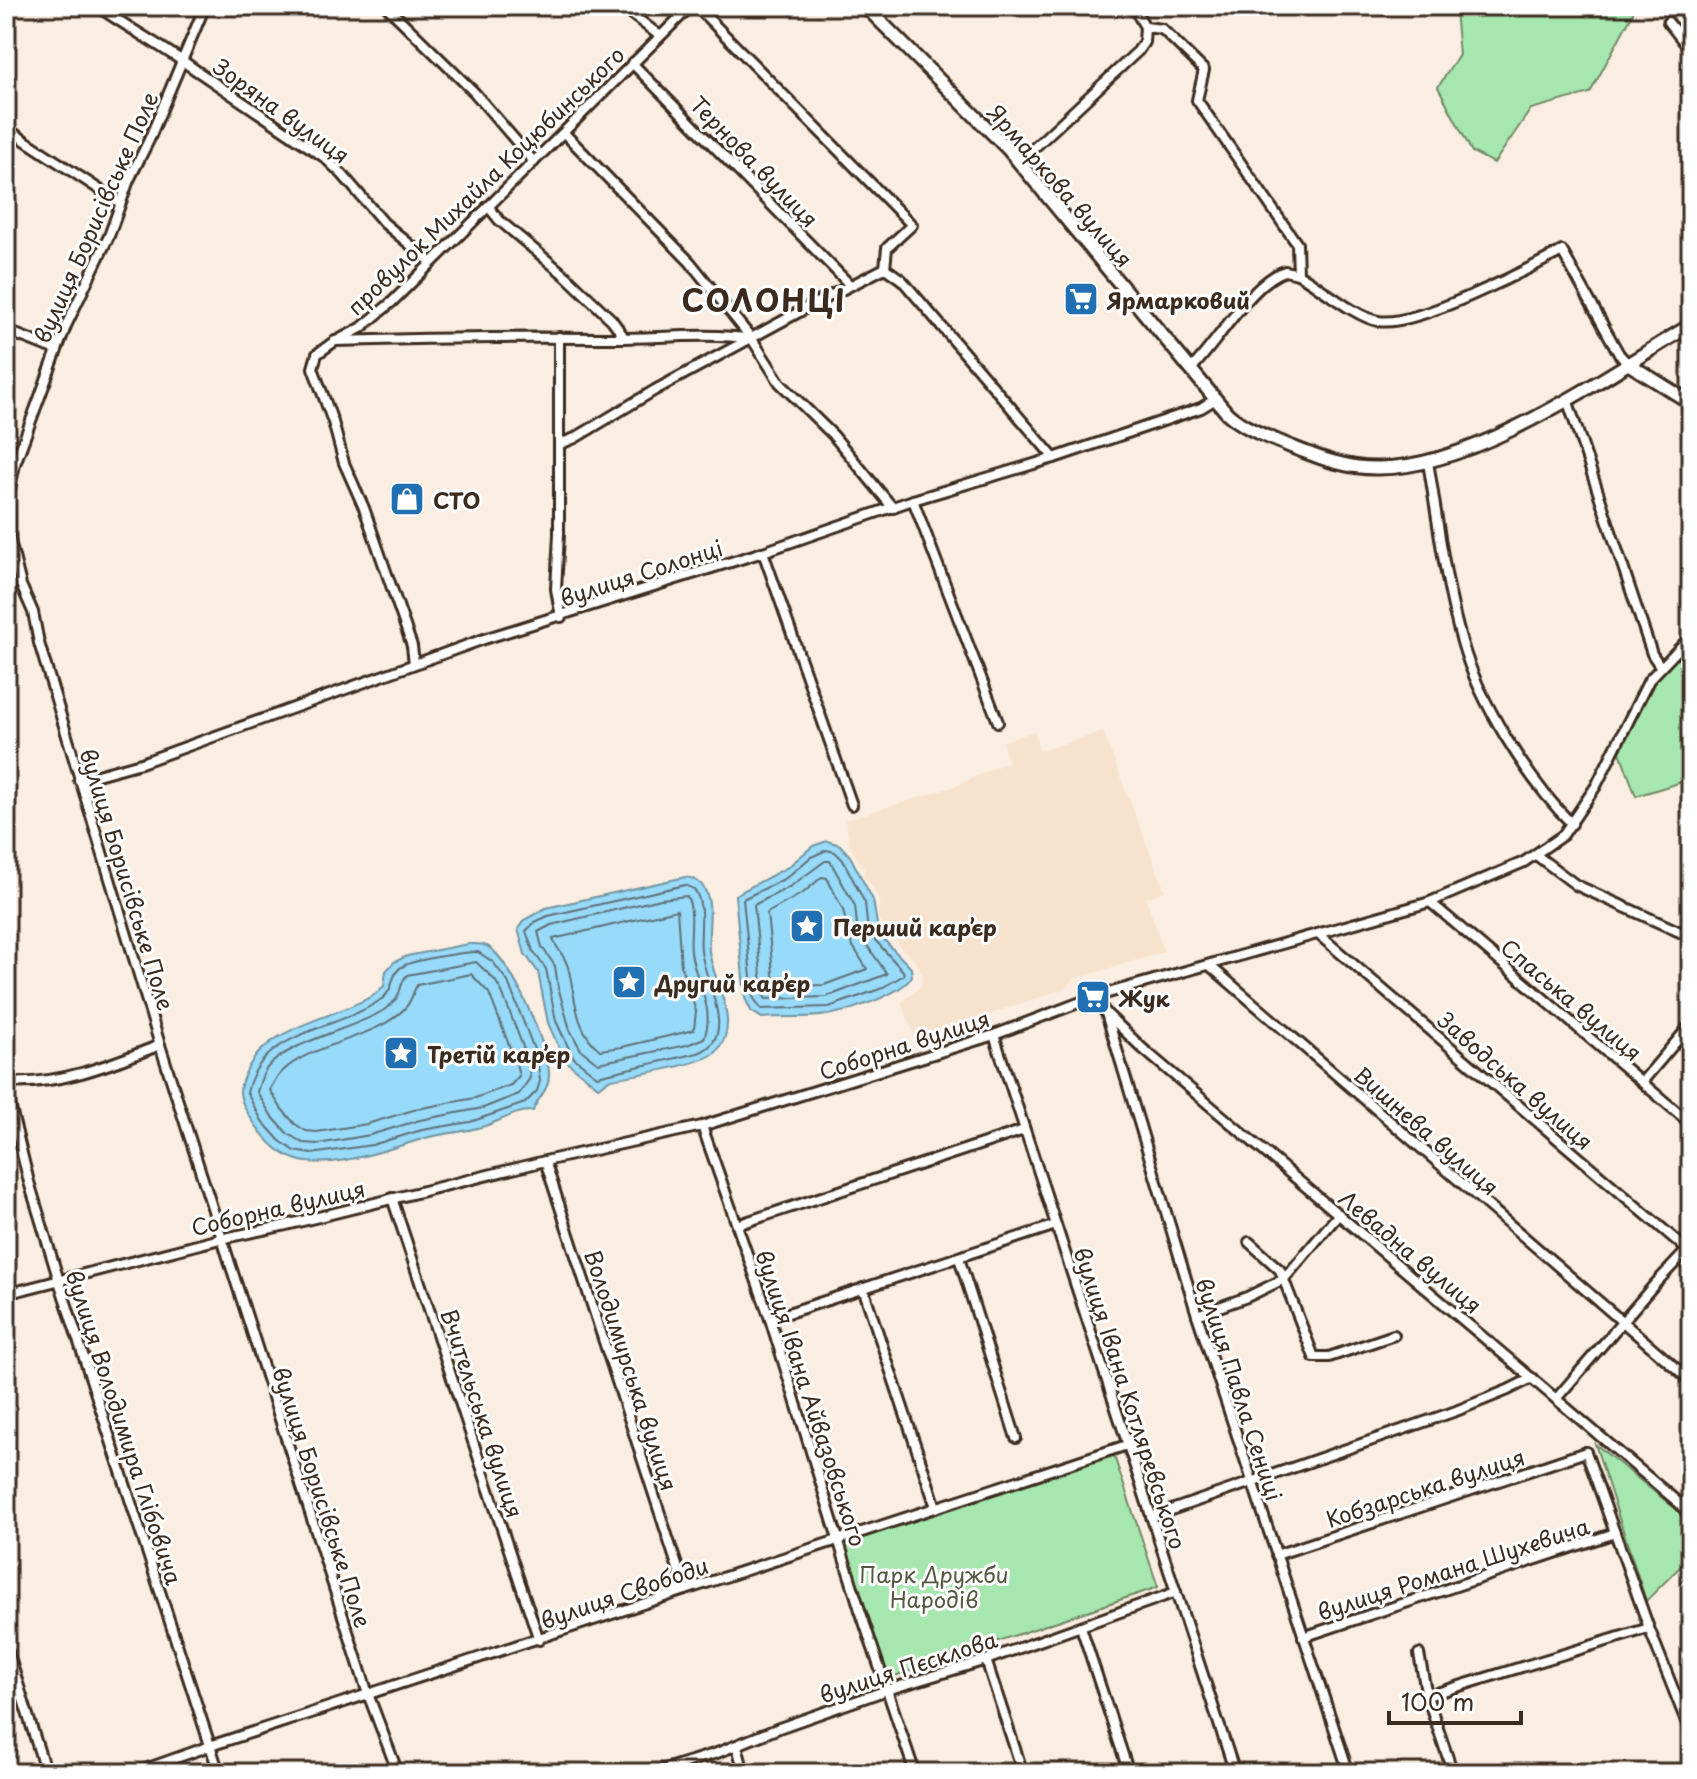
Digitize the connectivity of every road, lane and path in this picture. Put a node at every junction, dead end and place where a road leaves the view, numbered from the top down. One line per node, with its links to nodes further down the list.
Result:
1 (97, 6): 12 (street, Зоряна вулиця)
2 (205, 6): 12 (street, вулиця Борисівське Поле)
3 (386, 6): 16 (street)
4 (621, 6): 10 (street)
5 (693, 6): 10 (street, провулок Михайла Коцюбинського); 21 (street)
6 (865, 6): 17 (main road, Ярмаркова вулиця)
7 (1133, 6): 9 (street)
8 (1668, 22): 11 (street)
9 (1145, 27): 17 (street); 22 (street)
10 (660, 36): 13 (street, провулок Михайла Коцюбинського)
11 (1691, 51)
12 (183, 59): 18 (street, вулиця Борисівське Поле); 20 (street, Зоряна вулиця)
13 (632, 63): 15 (street, провулок Михайла Коцюбинського); 23 (street, Тернова вулиця)
14 (6, 128): 18 (street)
15 (564, 133): 16 (street, провулок Михайла Коцюбинського); 28 (street)
16 (534, 162): 19 (street, провулок Михайла Коцюбинського)
17 (1019, 162): 32 (main road, Ярмаркова вулиця)
18 (120, 203): 30 (street, вулиця Борисівське Поле)
19 (488, 206): 20 (street, провулок Михайла Коцюбинського); 27 (street)
20 (431, 262): 29 (street, провулок Михайла Коцюбинського)
21 (885, 268): 23 (street); 37 (street)
22 (1298, 274): 31 (street); 32 (street)
23 (850, 285): 28 (street)
24 (1691, 325): 31 (main road, Ярмаркова вулиця)
25 (6, 327): 30 (street)
26 (559, 337): 27 (street); 29 (street); 36 (street)
27 (624, 337): 28 (street)
28 (752, 339): 36 (street); 40 (street)
29 (335, 341): 44 (street)
30 (56, 350): 47 (street, вулиця Борисівське Поле)
31 (1627, 363): 33 (main road, Ярмаркова вулиця); 35 (main road)
32 (1190, 370): 34 (main road, Ярмаркова вулиця)
33 (1567, 399): 38 (main road, Ярмаркова вулиця); 45 (street)
34 (1214, 400): 37 (street, вулиця Солонці); 38 (main road, Ярмаркова вулиця)
35 (1691, 403)
36 (560, 444): 42 (street)
37 (1054, 458): 39 (street, вулиця Солонці)
38 (1428, 462): 49 (street)
39 (913, 500): 40 (street, вулиця Солонці); 46 (street)
40 (893, 508): 41 (street, вулиця Солонці)
41 (763, 552): 42 (street, вулиця Солонці); 48 (street)
42 (561, 617): 44 (street, вулиця Солонці)
43 (1691, 636): 45 (street, Соборна вулиця)
44 (414, 664): 47 (street, вулиця Солонці)
45 (1660, 666): 49 (street, Соборна вулиця)
46 (998, 722)
47 (79, 780): 59 (street, вулиця Борисівське Поле)
48 (852, 805)
49 (1572, 824): 50 (street, Соборна вулиця)
50 (1536, 855): 51 (street, Соборна вулиця); 53 (street)
51 (1430, 902): 52 (street, Соборна вулиця); 61 (street, Спаська вулиця)
52 (1318, 934): 54 (street, Соборна вулиця); 73 (street, Заводська вулиця)
53 (1691, 937)
54 (1209, 965): 55 (street, Соборна вулиця); 81 (street, Вишнева вулиця)
55 (1094, 997): 56 (street); 58 (street, Соборна вулиця)
56 (1106, 1013): 68 (street, Левадна вулиця); 79 (street, вулиця Павла Сениці)
57 (1691, 1024): 61 (street)
58 (994, 1035): 64 (street, Соборна вулиця); 65 (street, вулиця Івана Котляревського)
59 (160, 1045): 60 (street); 71 (street, вулиця Борисівське Поле)
60 (6, 1082)
61 (1642, 1082): 63 (street, Спаська вулиця)
62 (6, 1089): 76 (street, вулиця Володимира Глібовича)
63 (1691, 1124)
64 (702, 1126): 66 (street, Соборна вулиця); 69 (street, вулиця Івана Айвазовського)
65 (1024, 1130): 69 (street); 70 (street, вулиця Івана Котляревського)
66 (545, 1161): 67 (street, Соборна вулиця); 97 (street, Володимирська вулиця)
67 (392, 1198): 71 (street, Соборна вулиця); 102 (street, Вчительська вулиця)
68 (1339, 1214): 75 (street); 83 (street, Левадна вулиця)
69 (737, 1225): 80 (street, вулиця Івана Айвазовського)
70 (1056, 1225): 74 (street); 88 (street, вулиця Івана Котляревського)
71 (220, 1239): 76 (street, Соборна вулиця); 107 (street, вулиця Борисівське Поле)
72 (1249, 1242): 75 (street)
73 (1690, 1249): 81 (street)
74 (959, 1258): 77 (street); 87 (street)
75 (1284, 1279): 79 (street); 82 (street)
76 (59, 1281): 78 (street, Соборна вулиця); 110 (street, вулиця Володимира Глібовича)
77 (863, 1288): 80 (street); 91 (street)
78 (6, 1294)
79 (1197, 1315): 90 (street, вулиця Павла Сениці)
80 (770, 1319): 95 (street, вулиця Івана Айвазовського)
81 (1622, 1322): 84 (street, Вишнева вулиця); 85 (street)
82 (1394, 1335)
83 (1532, 1378): 85 (street, Левадна вулиця); 90 (street)
84 (1691, 1381)
85 (1556, 1399): 86 (street, Левадна вулиця)
86 (1597, 1434): 89 (street); 93 (street, Левадна вулиця)
87 (1016, 1438)
88 (1127, 1445): 91 (street, вулиця Свободи); 92 (street, вулиця Івана Котляревського)
89 (1586, 1452): 94 (street); 96 (street, Кобзарська вулиця)
90 (1251, 1481): 92 (street); 96 (street, вулиця Павла Сениці)
91 (936, 1507): 95 (street, вулиця Свободи)
92 (1151, 1517): 98 (street, вулиця Івана Котляревського)
93 (1691, 1518)
94 (1615, 1533): 100 (street); 101 (street, вулиця Романа Шухевича)
95 (838, 1538): 97 (street, вулиця Свободи); 106 (street, вулиця Івана Айвазовського)
96 (1276, 1555): 101 (street, вулиця Павла Сениці)
97 (685, 1590): 102 (street, вулиця Свободи)
98 (1176, 1592): 99 (street, вулиця Пєсклова); 121 (street, вулиця Івана Котляревського)
99 (1081, 1627): 105 (street, вулиця Пєсклова); 120 (street)
100 (1649, 1628): 108 (street); 109 (street)
101 (1303, 1637): 122 (street, вулиця Павла Сениці)
102 (539, 1640): 107 (street, вулиця Свободи)
103 (6, 1645): 112 (street)
104 (1419, 1654): 108 (street)
105 (986, 1660): 106 (street, вулиця Пєсклова); 119 (street)
106 (887, 1690): 111 (street, вулиця Пєсклова); 118 (street, вулиця Івана Айвазовського)
107 (368, 1694): 110 (street, вулиця Свободи); 115 (street, вулиця Борисівське Поле)
108 (1427, 1696): 123 (street)
109 (1691, 1734)
110 (210, 1746): 113 (street, вулиця Свободи); 114 (street, вулиця Володимира Глібовича)
111 (737, 1746): 116 (street, вулиця Пєсклова); 117 (street)
112 (46, 1773)
113 (134, 1773)
114 (219, 1773)
115 (398, 1773)
116 (652, 1773)
117 (744, 1773)
118 (915, 1773)
119 (1023, 1773)
120 (1129, 1773)
121 (1235, 1773)
122 (1349, 1773)
123 (1453, 1773)

